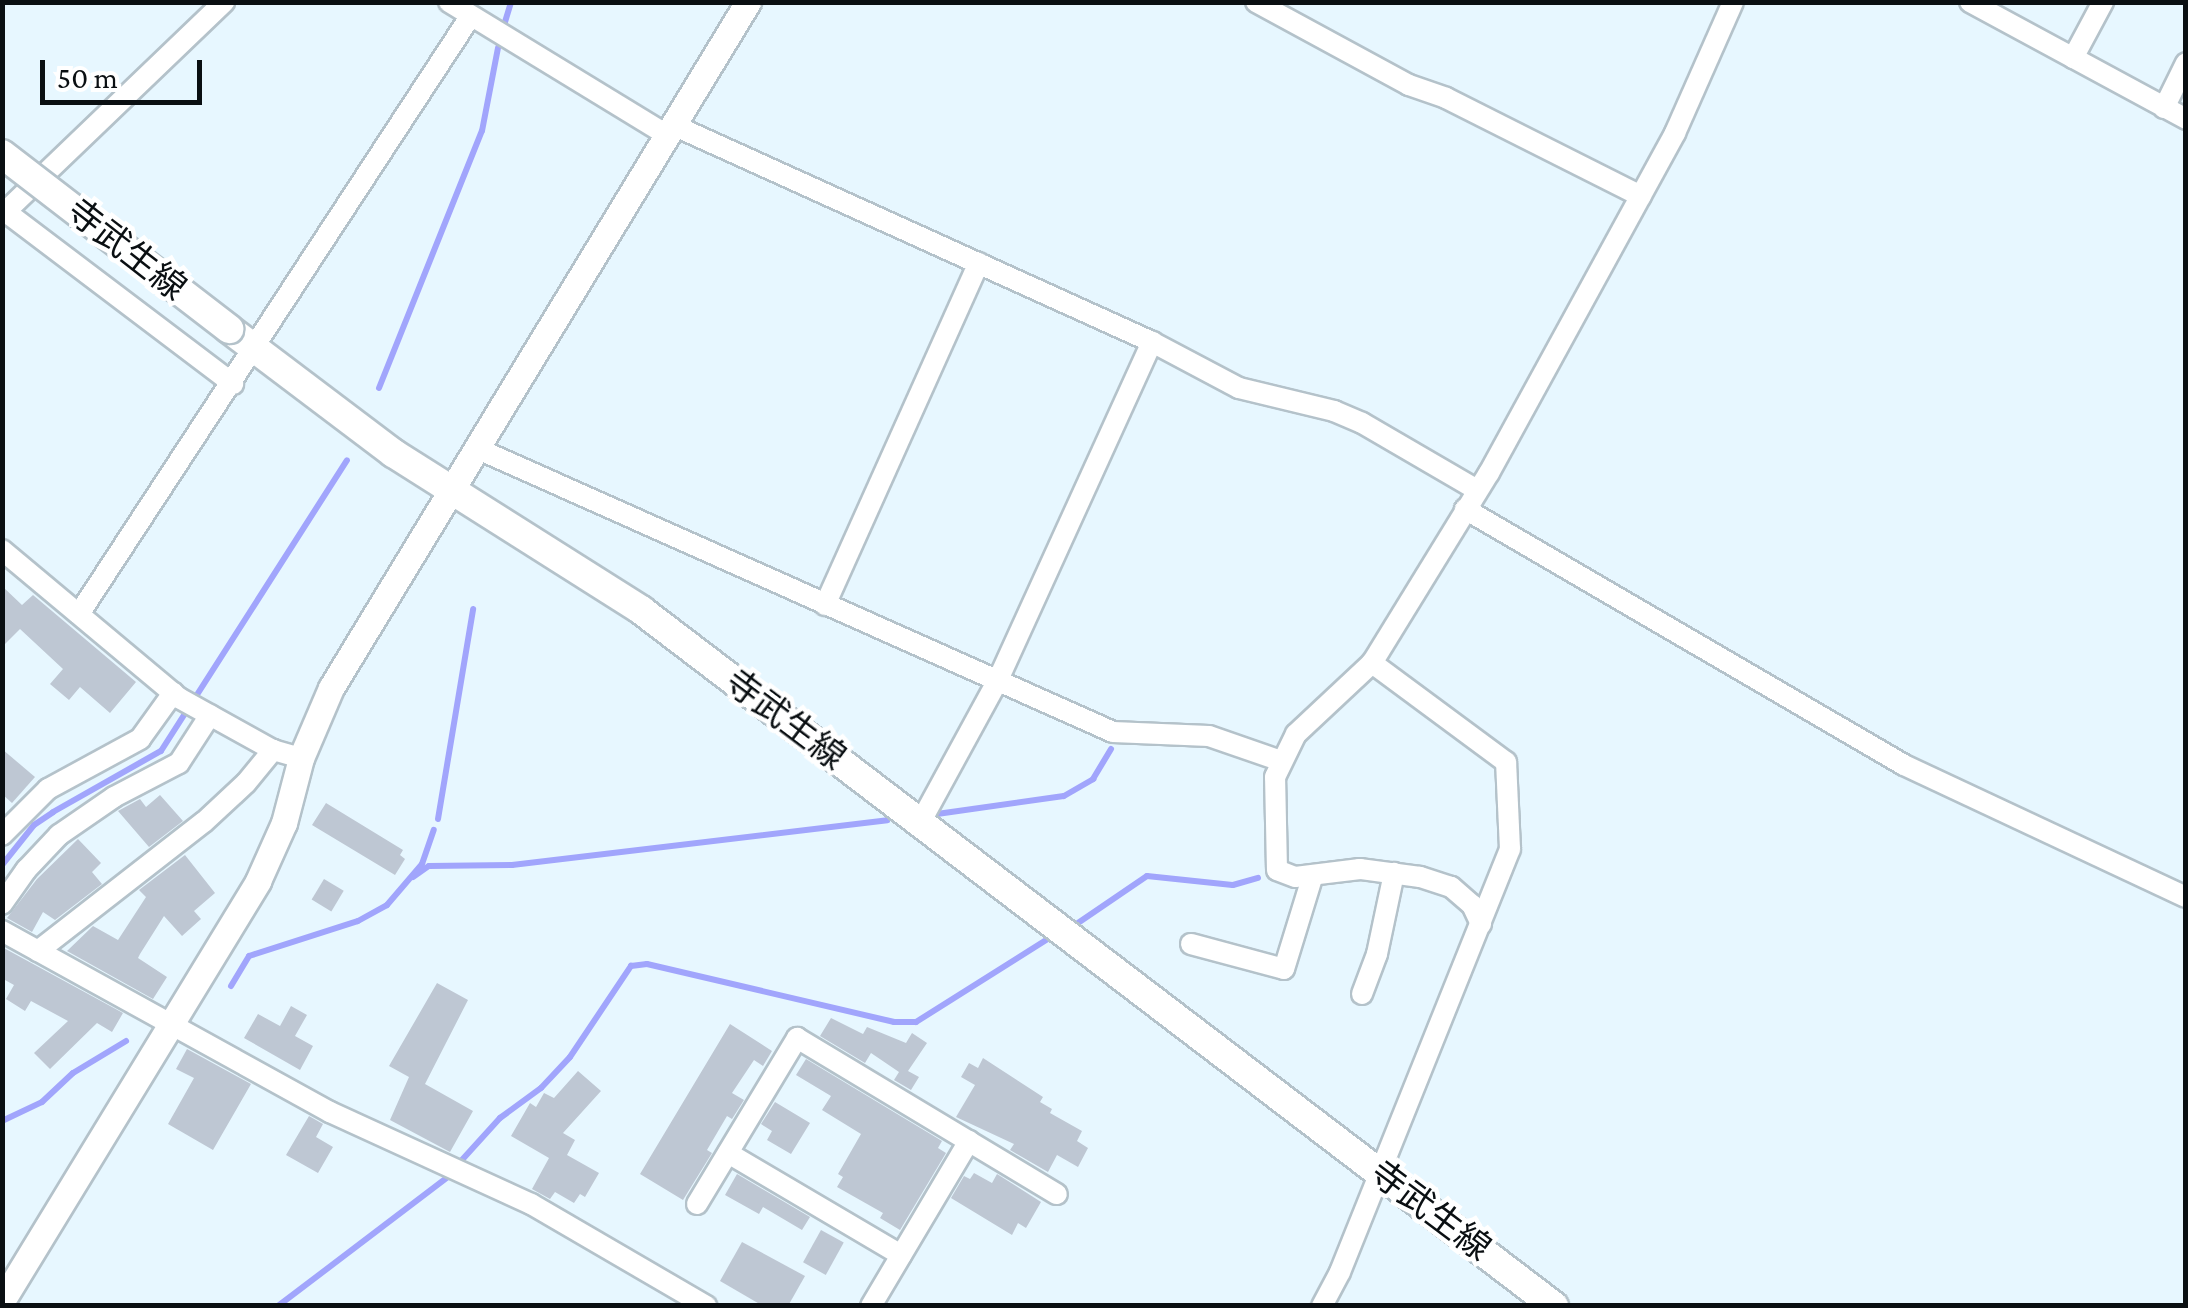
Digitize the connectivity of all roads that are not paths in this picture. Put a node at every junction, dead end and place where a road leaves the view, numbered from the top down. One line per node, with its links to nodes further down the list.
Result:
1 (224, 2): 16 (street)
2 (448, 2): 8 (street)
3 (748, 2): 13 (street)
4 (1256, 2): 15 (street)
5 (1733, 2): 15 (street)
6 (1970, 2): 9 (street)
7 (2104, 2): 9 (street)
8 (470, 17): 13 (street); 19 (street)
9 (2073, 58): 11 (street)
10 (2186, 63): 11 (street)
11 (2164, 108): 12 (street)
12 (2186, 119)
13 (670, 130): 17 (street); 21 (street)
14 (2, 154): 19 (main road, 寺武生線, bridge)
15 (1641, 196): 22 (street)
16 (4, 212): 20 (street)
17 (978, 263): 18 (street); 26 (street)
18 (1152, 342): 22 (street); 29 (street)
19 (255, 348): 20 (street); 23 (main road, 寺武生線)
20 (233, 384): 27 (street)
21 (476, 448): 23 (street); 26 (street)
22 (1478, 490): 24 (street)
23 (450, 492): 33 (street); 35 (main road, 寺武生線)
24 (1465, 508): 28 (street); 39 (street)
25 (2, 550): 27 (street)
26 (825, 605): 29 (street)
27 (79, 614): 30 (street)
28 (1372, 664): 34 (street); 41 (street)
29 (997, 682): 34 (street); 35 (street)
30 (176, 695): 31 (street); 36 (street)
31 (207, 713): 32 (street); 40 (street)
32 (273, 750): 33 (street); 44 (street)
33 (301, 758): 46 (street)
34 (1281, 761): 38 (street)
35 (920, 823): 49 (main road, 寺武生線)
36 (2, 836)
37 (1394, 872): 38 (street); 41 (street); 45 (street)
38 (1313, 875): 43 (street)
39 (2186, 897)
40 (2, 904)
41 (1481, 924): 49 (street)
42 (2, 932): 44 (street)
43 (1191, 944)
44 (38, 951): 46 (street)
45 (1362, 994)
46 (170, 1026): 53 (street); 54 (street)
47 (969, 1141): 48 (street); 50 (street); 52 (street)
48 (728, 1153): 51 (street); 52 (street)
49 (1380, 1173): 56 (street); 57 (main road, 寺武生線)
50 (1058, 1194)
51 (697, 1204)
52 (901, 1256): 55 (street)
53 (2, 1301)
54 (706, 1306)
55 (871, 1306)
56 (1322, 1306)
57 (1554, 1306)

